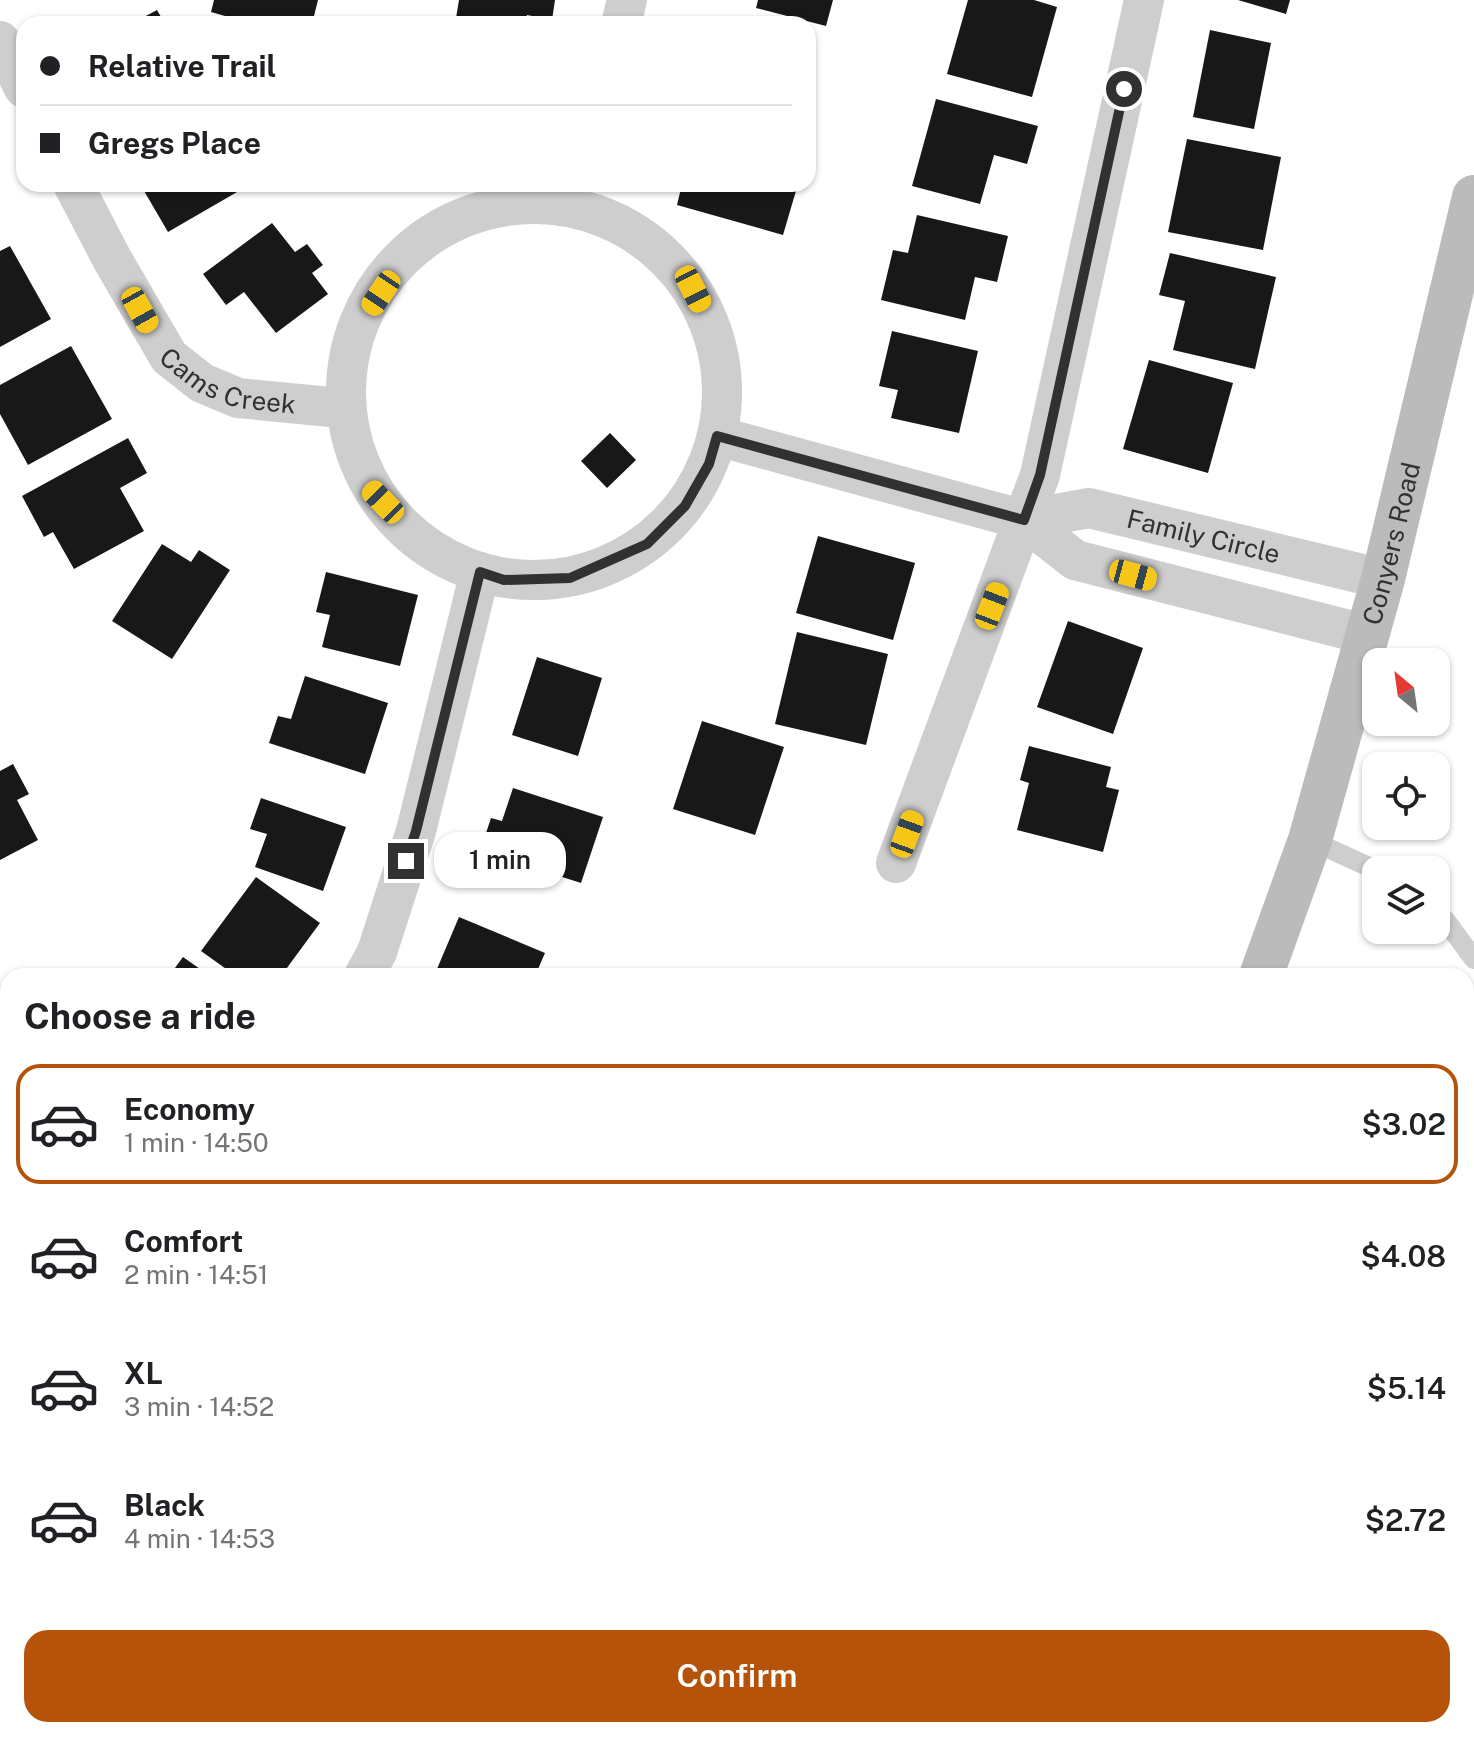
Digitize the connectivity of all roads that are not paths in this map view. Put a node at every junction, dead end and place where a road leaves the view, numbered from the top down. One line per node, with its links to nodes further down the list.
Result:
1 (1144, 0): 9 (street)
2 (0, 41): 3 (street)
3 (16, 72)
4 (77, 192): 7 (street, Cams Creek)
5 (581, 196): 7 (street); 8 (street)
6 (1474, 197): 11 (main road, Conyers Road)
7 (341, 408): 10 (street)
8 (717, 436): 9 (street, Family Circle); 10 (street)
9 (1024, 520): 11 (street, Family Circle); 12 (street, Family Circle); 14 (street)
10 (480, 572): 18 (street)
11 (1383, 579): 12 (main road, Conyers Road)
12 (1368, 635): 13 (main road, Conyers Road)
13 (1310, 840): 15 (lane); 19 (main road, Conyers Road)
14 (896, 863)
15 (1362, 864)
16 (1450, 926): 17 (lane)
17 (1474, 959)
18 (368, 968)
19 (1264, 968)

